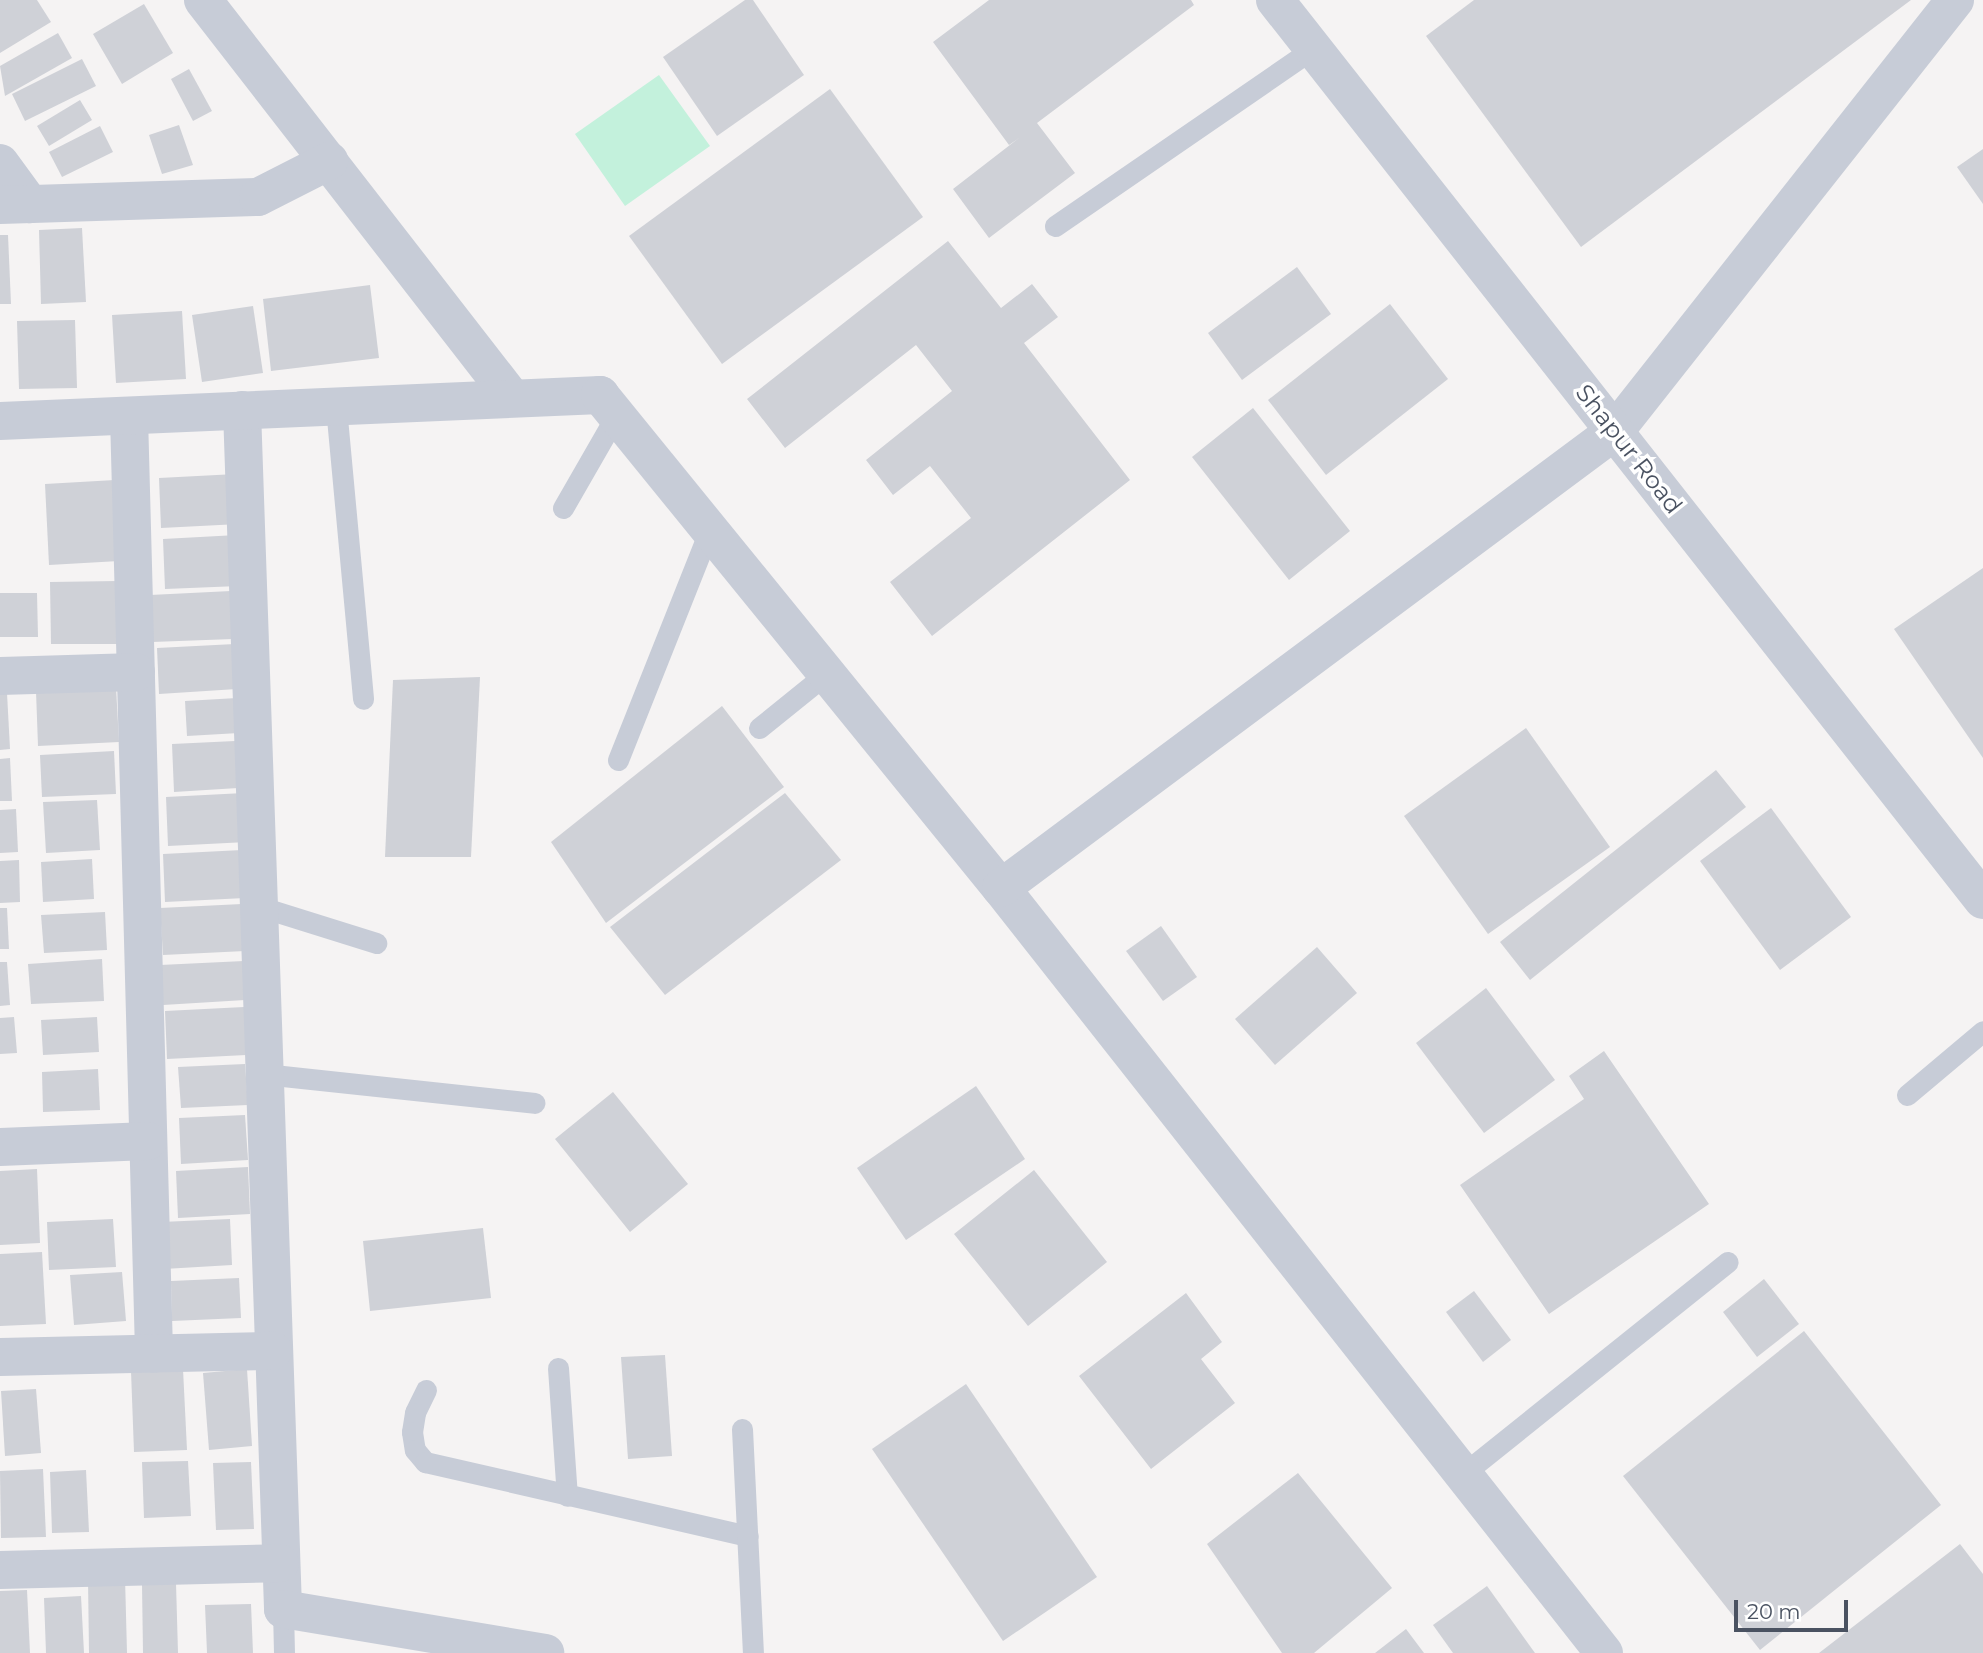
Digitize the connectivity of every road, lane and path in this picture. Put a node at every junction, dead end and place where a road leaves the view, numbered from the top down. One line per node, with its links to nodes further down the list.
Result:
1 (203, 0): 5 (street)
2 (1275, 0): 4 (street, Shapur Road)
3 (1955, 0): 15 (street)
4 (1313, 49): 8 (lane); 15 (street, Shapur Road)
5 (329, 161): 7 (street); 9 (street)
6 (0, 163): 7 (street)
7 (15, 205)
8 (1055, 226)
9 (512, 398): 10 (street); 13 (street)
10 (336, 407): 11 (street); 21 (lane)
11 (242, 410): 12 (street); 26 (street)
12 (129, 416): 14 (street); 18 (street)
13 (616, 416): 16 (lane); 17 (street)
14 (0, 421)
15 (1615, 431): 24 (street); 25 (street, Shapur Road)
16 (563, 508)
17 (708, 534): 19 (street); 23 (lane)
18 (136, 672): 20 (street); 32 (street)
19 (826, 674): 22 (lane); 24 (street)
20 (0, 676)
21 (363, 699)
22 (759, 728)
23 (618, 760)
24 (1001, 888): 41 (street)
25 (1983, 900)
26 (258, 906): 27 (lane); 29 (street)
27 (376, 943)
28 (1983, 1031): 30 (lane)
29 (264, 1074): 31 (lane); 35 (street)
30 (1907, 1095)
31 (534, 1103)
32 (148, 1141): 33 (street); 36 (street)
33 (0, 1147)
34 (1728, 1262): 41 (lane)
35 (274, 1351): 36 (street); 44 (street)
36 (154, 1354): 37 (street)
37 (0, 1357)
38 (558, 1368): 42 (lane)
39 (426, 1390): 42 (lane)
40 (742, 1429): 43 (lane)
41 (1463, 1474): 50 (street)
42 (567, 1496): 43 (lane)
43 (748, 1536): 49 (lane)
44 (281, 1563): 45 (street); 46 (street)
45 (0, 1570)
46 (283, 1609): 47 (lane); 48 (street)
47 (284, 1653)
48 (545, 1653)
49 (753, 1653)
50 (1604, 1653)

